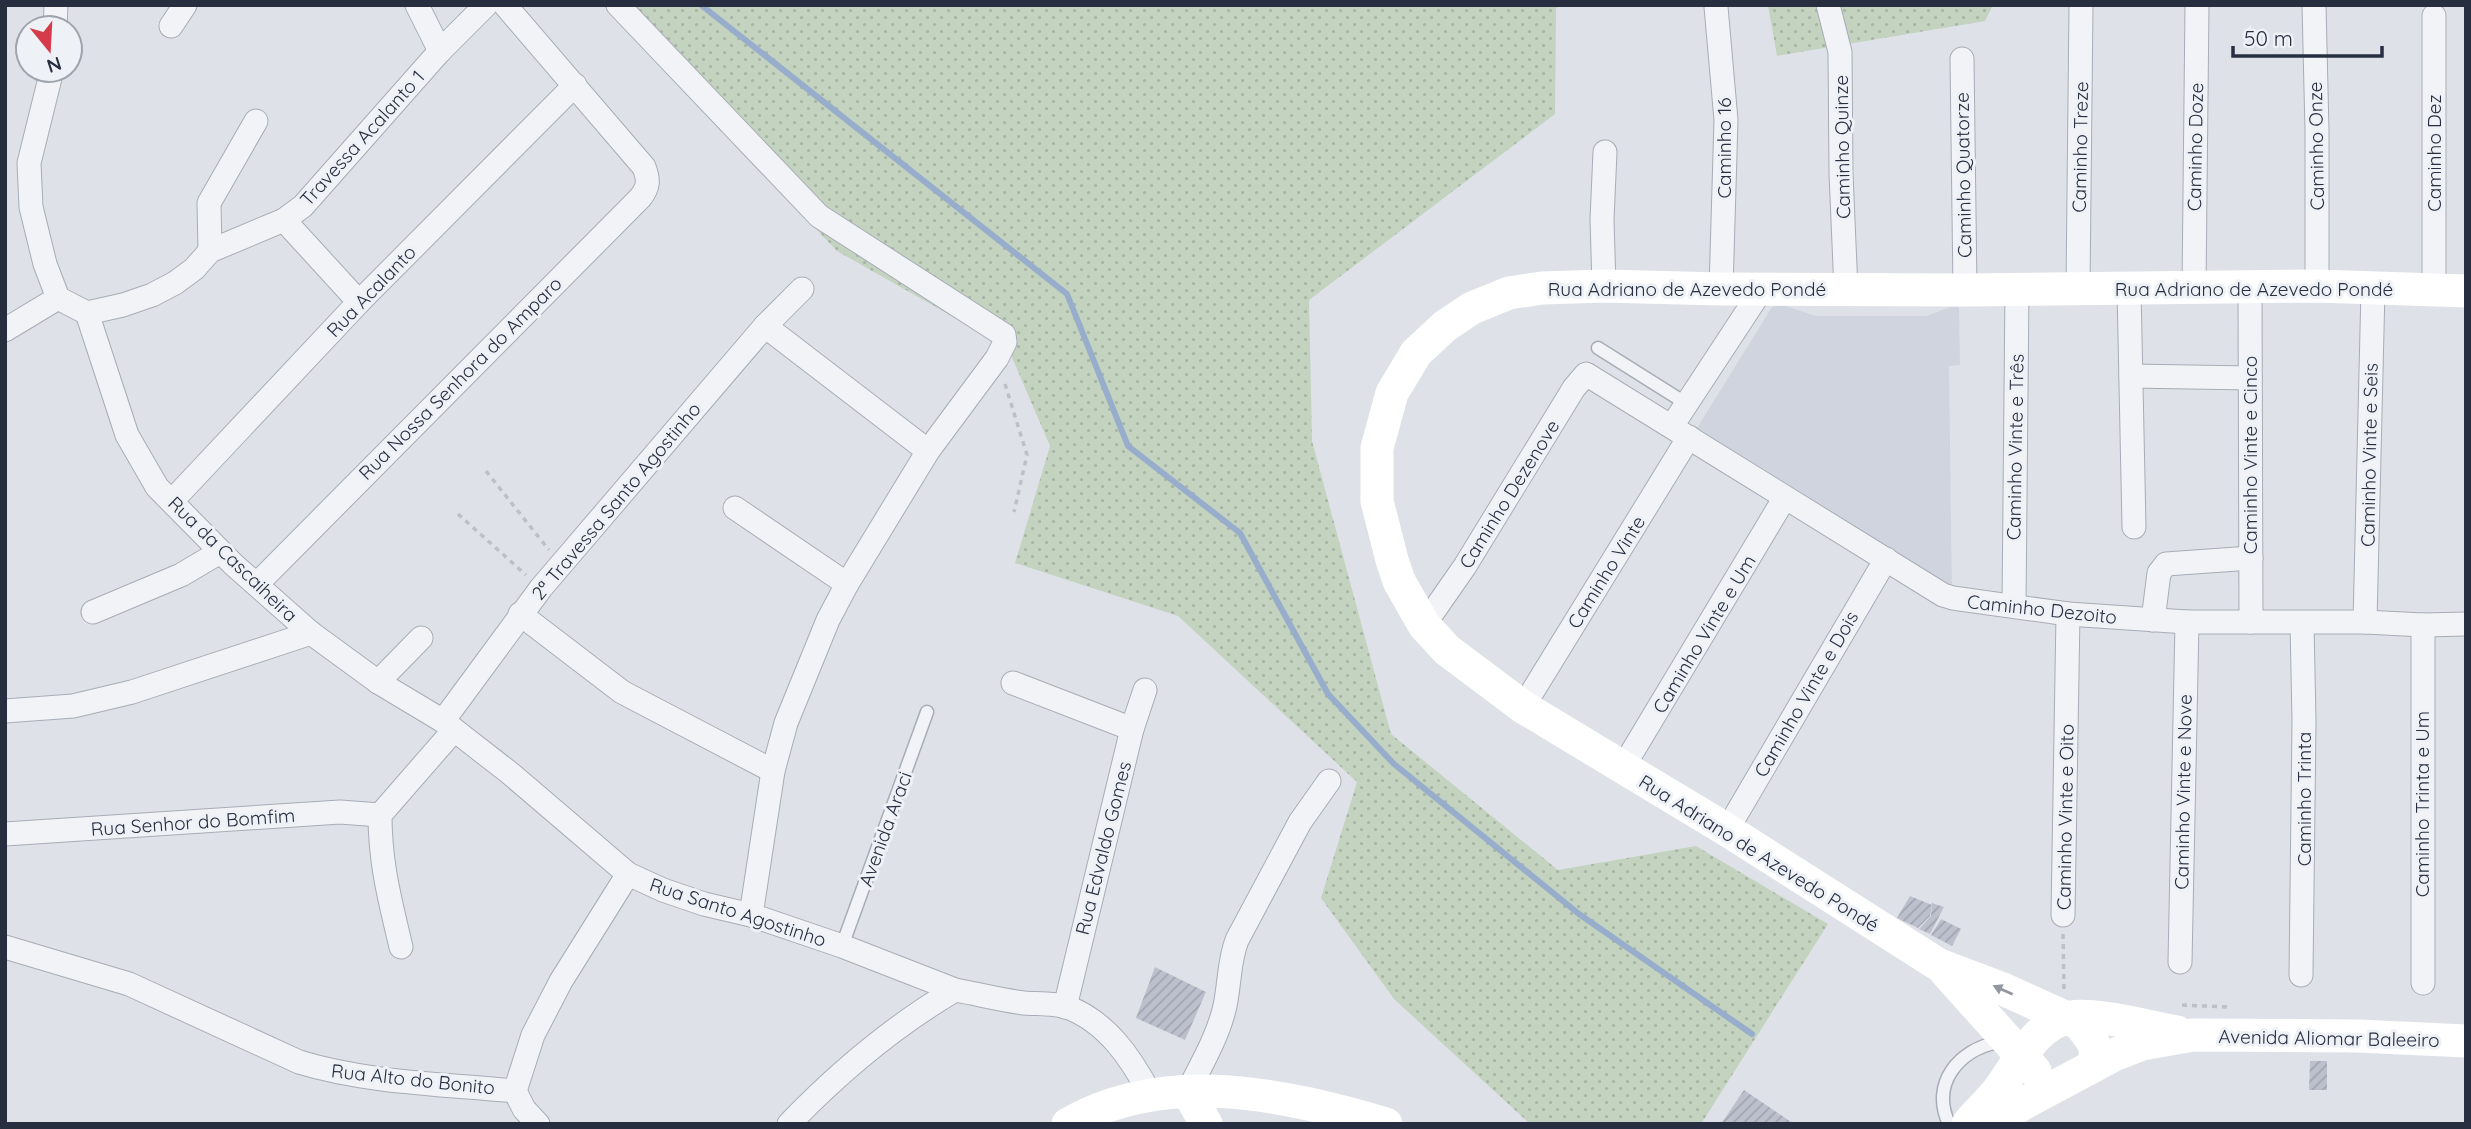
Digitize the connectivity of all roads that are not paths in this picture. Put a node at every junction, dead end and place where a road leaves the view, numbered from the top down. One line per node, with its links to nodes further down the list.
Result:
1 (185, 5): 12 (street)
2 (417, 5): 13 (street)
3 (486, 5): 13 (street, Travessa Acalanto 1)
4 (505, 5): 16 (street)
5 (618, 5): 46 (street)
6 (1828, 5): 32 (street, Caminho Quinze)
7 (2081, 5): 25 (street, Caminho Treze)
8 (2197, 5): 26 (street, Caminho Doze)
9 (2314, 5): 22 (street, Caminho Onze)
10 (1716, 7): 28 (street, Caminho 16)
11 (2434, 16): 34 (street, Caminho Dez)
12 (171, 26)
13 (440, 51): 19 (street, Travessa Acalanto 1)
14 (1962, 60): 33 (street, Caminho Quatorze)
15 (49, 84): 35 (street)
16 (575, 85): 36 (street, Rua Acalanto); 54 (street, Rua Nossa Senhora do Amparo)
17 (256, 121): 20 (street)
18 (1605, 152): 21 (street)
19 (284, 220): 20 (street); 36 (street, Travessa Acalanto 1)
20 (210, 251): 37 (street)
21 (1604, 286): 28 (street, Rua Adriano de Azevedo Pondé); 66 (street, Rua Adriano de Azevedo Pondé)
22 (2317, 286): 23 (street, Rua Adriano de Azevedo Pondé); 31 (street, Rua Adriano de Azevedo Pondé)
23 (2249, 287): 26 (street, Rua Adriano de Azevedo Pondé); 42 (street, Caminho Vinte e Cinco)
24 (2017, 288): 25 (street, Rua Adriano de Azevedo Pondé); 33 (street, Rua Adriano de Azevedo Pondé); 56 (street, Caminho Vinte e Três)
25 (2078, 288): 30 (street, Rua Adriano de Azevedo Pondé)
26 (2194, 288): 30 (street, Rua Adriano de Azevedo Pondé)
27 (802, 289): 38 (street, 2ª Travessa Santo Agostinho)
28 (1720, 289): 29 (street, Rua Adriano de Azevedo Pondé)
29 (1762, 289): 32 (street, Rua Adriano de Azevedo Pondé); 44 (street, Caminho Vinte)
30 (2129, 289): 41 (street)
31 (2373, 289): 34 (street, Rua Adriano de Azevedo Pondé); 63 (street, Caminho Vinte e Seis)
32 (1846, 290): 33 (street, Rua Adriano de Azevedo Pondé)
33 (1965, 290)
34 (2450, 290)
35 (58, 298): 37 (street); 39 (street)
36 (359, 302): 48 (street, Rua Acalanto)
37 (88, 313): 48 (street, Rua da Cascaiheira)
38 (765, 326): 46 (street); 58 (street, 2ª Travessa Santo Agostinho)
39 (5, 330)
40 (1598, 348): 44 (lane)
41 (2131, 376): 42 (street); 50 (street)
42 (2250, 378): 52 (street, Caminho Vinte e Cinco)
43 (1597, 380): 45 (street, Caminho Dezoito); 66 (street, Caminho Dezenove)
44 (1687, 404): 45 (street, Caminho Vinte)
45 (1681, 431): 47 (street, Caminho Dezoito); 73 (street, Caminho Vinte)
46 (928, 451): 55 (street)
47 (1784, 499): 53 (street, Caminho Dezoito); 78 (street, Caminho Vinte e Um)
48 (173, 501): 51 (street, Rua da Cascaiheira)
49 (735, 508): 55 (street)
50 (2134, 527)
51 (220, 552): 54 (street, Rua da Cascaiheira); 57 (street)
52 (2251, 558): 60 (street); 62 (street, Caminho Vinte e Cinco)
53 (1885, 559): 56 (street, Caminho Dezoito); 82 (street, Caminho Vinte e Dois)
54 (257, 584): 68 (street, Rua da Cascaiheira)
55 (847, 584): 79 (street)
56 (2014, 606): 59 (street, Caminho Dezoito)
57 (93, 612)
58 (520, 614): 76 (street, 2ª Travessa Santo Agostinho); 79 (street)
59 (2068, 614): 60 (street, Caminho Dezoito); 86 (street, Caminho Vinte e Oito)
60 (2153, 620): 61 (street, Caminho Dezoito)
61 (2186, 622): 62 (street, Caminho Dezoito); 90 (street, Caminho Vinte e Nove)
62 (2251, 622): 64 (street, Caminho Dezoito)
63 (2365, 622): 64 (street, Caminho Dezoito); 67 (street, Caminho Dezoito)
64 (2302, 623): 92 (street, Caminho Trinta)
65 (2466, 624): 67 (street, Caminho Dezoito)
66 (1424, 625): 73 (street, Rua Adriano de Azevedo Pondé)
67 (2423, 625): 93 (street, Caminho Trinta e Um)
68 (311, 633): 70 (street, Rua da Cascaiheira); 74 (street)
69 (421, 638): 70 (street)
70 (378, 682): 76 (street, Rua da Cascaiheira)
71 (1013, 683): 77 (street)
72 (1145, 690): 77 (street, Rua Edvaldo Gomes)
73 (1523, 707): 78 (street, Rua Adriano de Azevedo Pondé)
74 (5, 711)
75 (927, 712): 87 (lane, Avenida Araci)
76 (448, 726): 81 (street); 84 (street, Rua Santo Agostinho)
77 (1132, 729): 95 (street, Rua Edvaldo Gomes)
78 (1622, 769): 82 (street, Rua Adriano de Azevedo Pondé)
79 (773, 771): 85 (street)
80 (1329, 781): 103 (street)
81 (380, 815): 83 (street, Rua Senhor do Bomfim); 89 (street)
82 (1727, 830): 91 (street, Rua Adriano de Azevedo Pondé)
83 (5, 834)
84 (628, 874): 85 (street, Rua Santo Agostinho); 102 (street, Rua Alto do Bonito)
85 (751, 915): 87 (street, Rua Santo Agostinho)
86 (2063, 915)
87 (842, 946): 94 (street, Rua Santo Agostinho)
88 (5, 947): 102 (street, Rua Alto do Bonito)
89 (401, 947)
90 (2180, 962)
91 (1939, 965): 96 (street, Rua Adriano de Azevedo Pondé, one-way to 91); 99 (street, Rua Adriano de Azevedo Pondé)
92 (2301, 975)
93 (2423, 984)
94 (955, 990): 95 (street, Rua Santo Agostinho); 107 (street)
95 (1065, 1007): 104 (street)
96 (2064, 1019): 97 (street, Avenida Aliomar Baleeiro); 99 (street, Avenida Aliomar Baleeiro); 100 (street, Rua Adriano de Azevedo Pondé)
97 (2193, 1035): 98 (street, Avenida Aliomar Baleeiro); 100 (street, Avenida Aliomar Baleeiro)
98 (2466, 1041)
99 (2005, 1042): 101 (street, Rua Adriano de Azevedo Pondé); 105 (street, Avenida Aliomar Baleeiro); 111 (lane)
100 (2093, 1066): 101 (street, Avenida Aliomar Baleeiro)
101 (2063, 1082): 105 (street, Avenida Aliomar Baleeiro)
102 (515, 1091): 106 (street)
103 (1188, 1091): 104 (street); 109 (street); 110 (street)
104 (1150, 1094): 108 (street)
105 (1994, 1108): 112 (street, Avenida Aliomar Baleeiro)
106 (538, 1124)
107 (789, 1124)
108 (1068, 1124)
109 (1206, 1124)
110 (1386, 1124)
111 (1949, 1124)
112 (1968, 1124)

